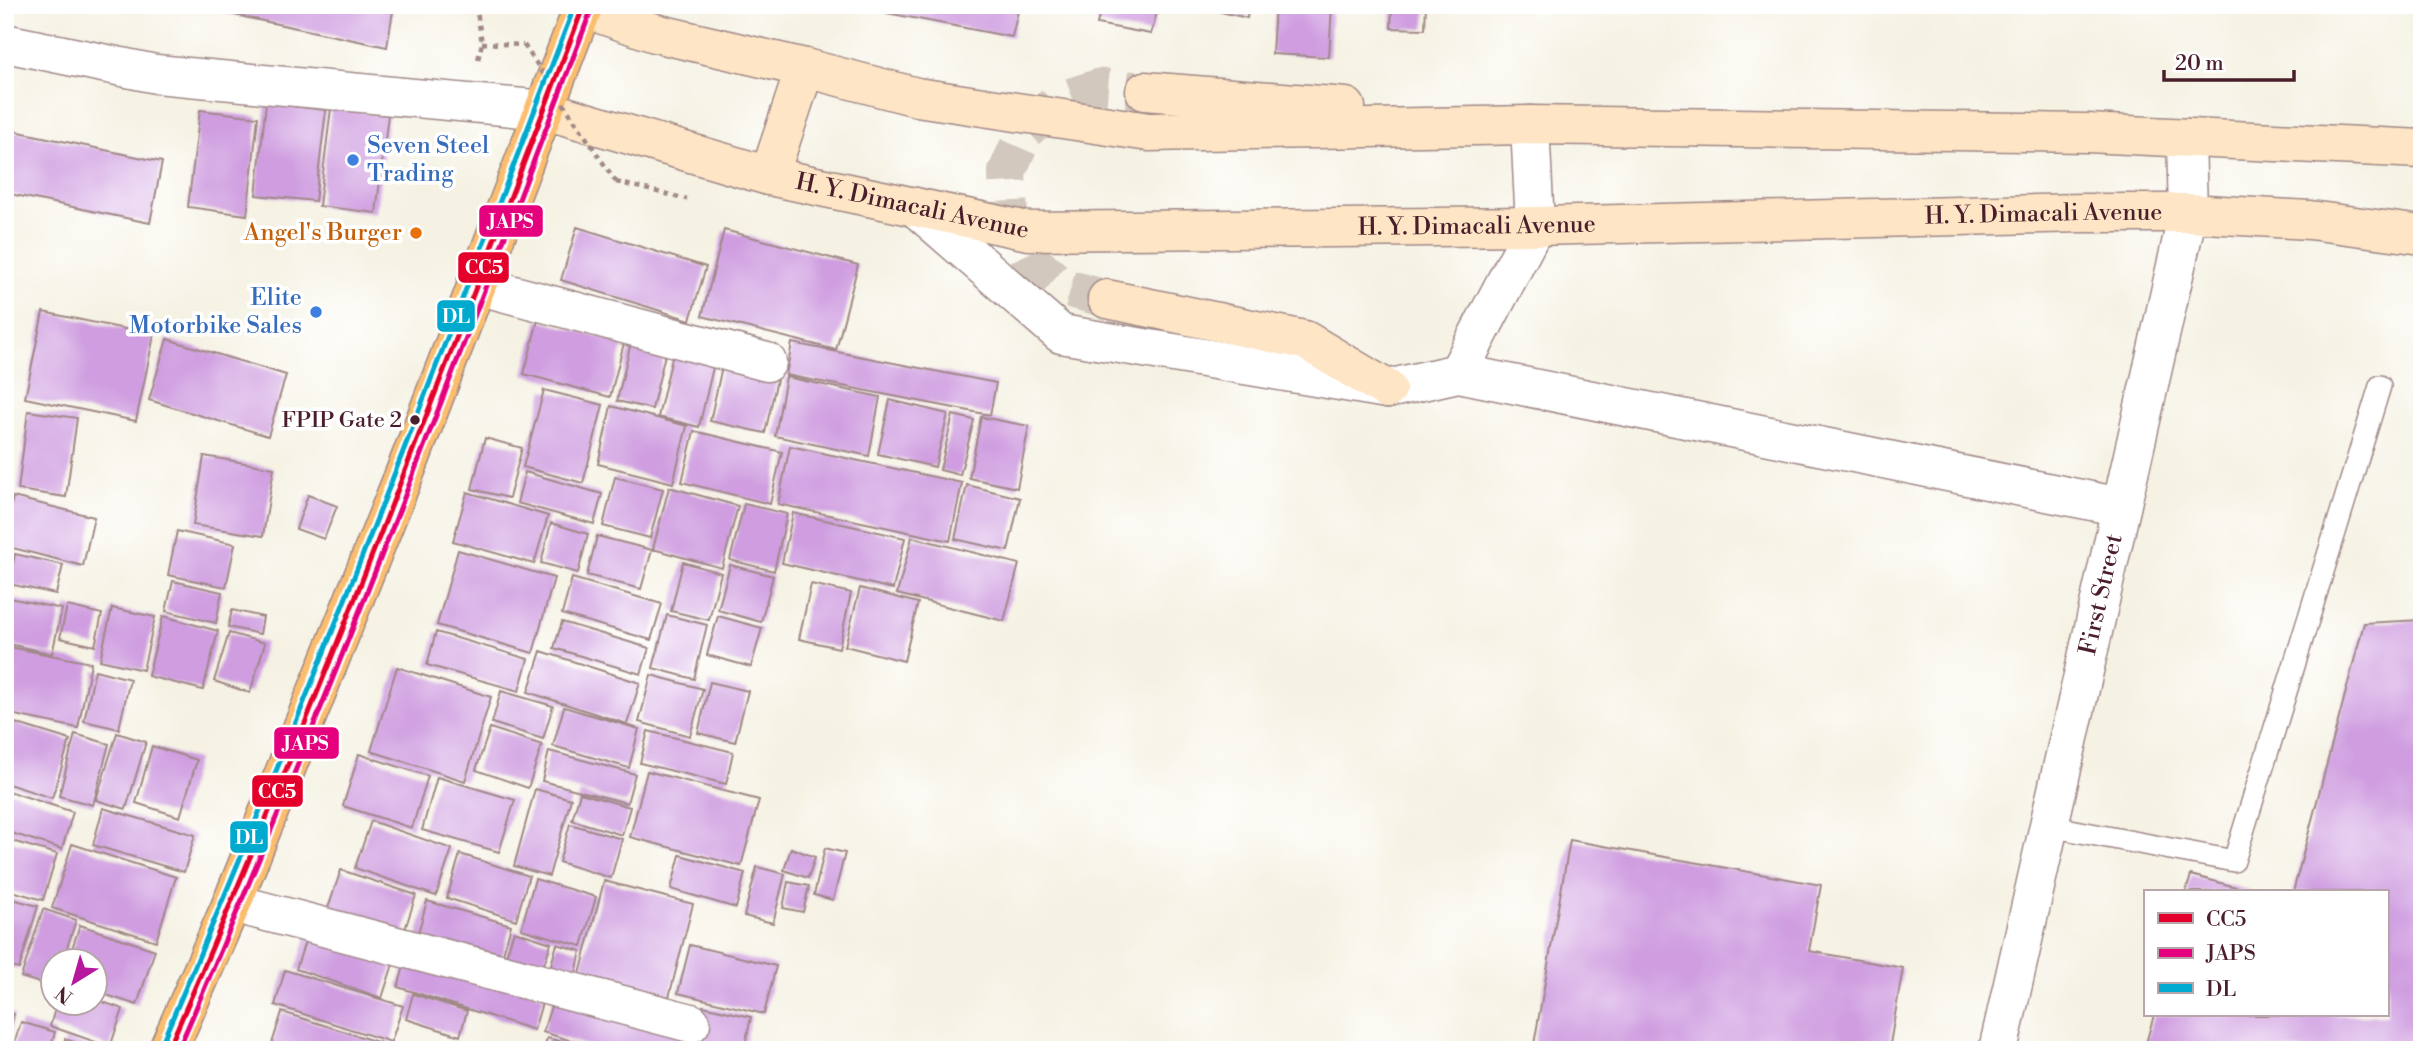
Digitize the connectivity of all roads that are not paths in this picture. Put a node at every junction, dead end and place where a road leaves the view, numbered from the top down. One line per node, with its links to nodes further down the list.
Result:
1 (580, 6): 3 (street); 5 (highway)
2 (5, 43): 5 (street)
3 (806, 68): 7 (street); 10 (street)
4 (1145, 91): 7 (street)
5 (545, 110): 10 (street, H. Y. Dimacali Avenue); 15 (highway)
6 (1530, 125): 7 (street); 8 (street); 13 (street)
7 (1415, 129)
8 (2186, 138): 9 (street); 12 (street, First Street)
9 (2422, 149)
10 (769, 176): 11 (street, H. Y. Dimacali Avenue)
11 (915, 206): 13 (street, H. Y. Dimacali Avenue); 20 (street)
12 (2188, 213): 13 (street, H. Y. Dimacali Avenue); 14 (street, H. Y. Dimacali Avenue); 21 (street, First Street)
13 (1535, 226): 18 (street)
14 (2422, 235)
15 (476, 285): 17 (street); 23 (highway)
16 (1107, 299): 20 (street)
17 (767, 362)
18 (1458, 373): 20 (street); 21 (street)
19 (2380, 386): 22 (lane)
20 (1387, 389)
21 (2121, 507): 22 (street, First Street)
22 (2049, 826): 26 (street, First Street)
23 (232, 903): 24 (street); 25 (highway)
24 (691, 1023)
25 (168, 1050)
26 (1998, 1050)

